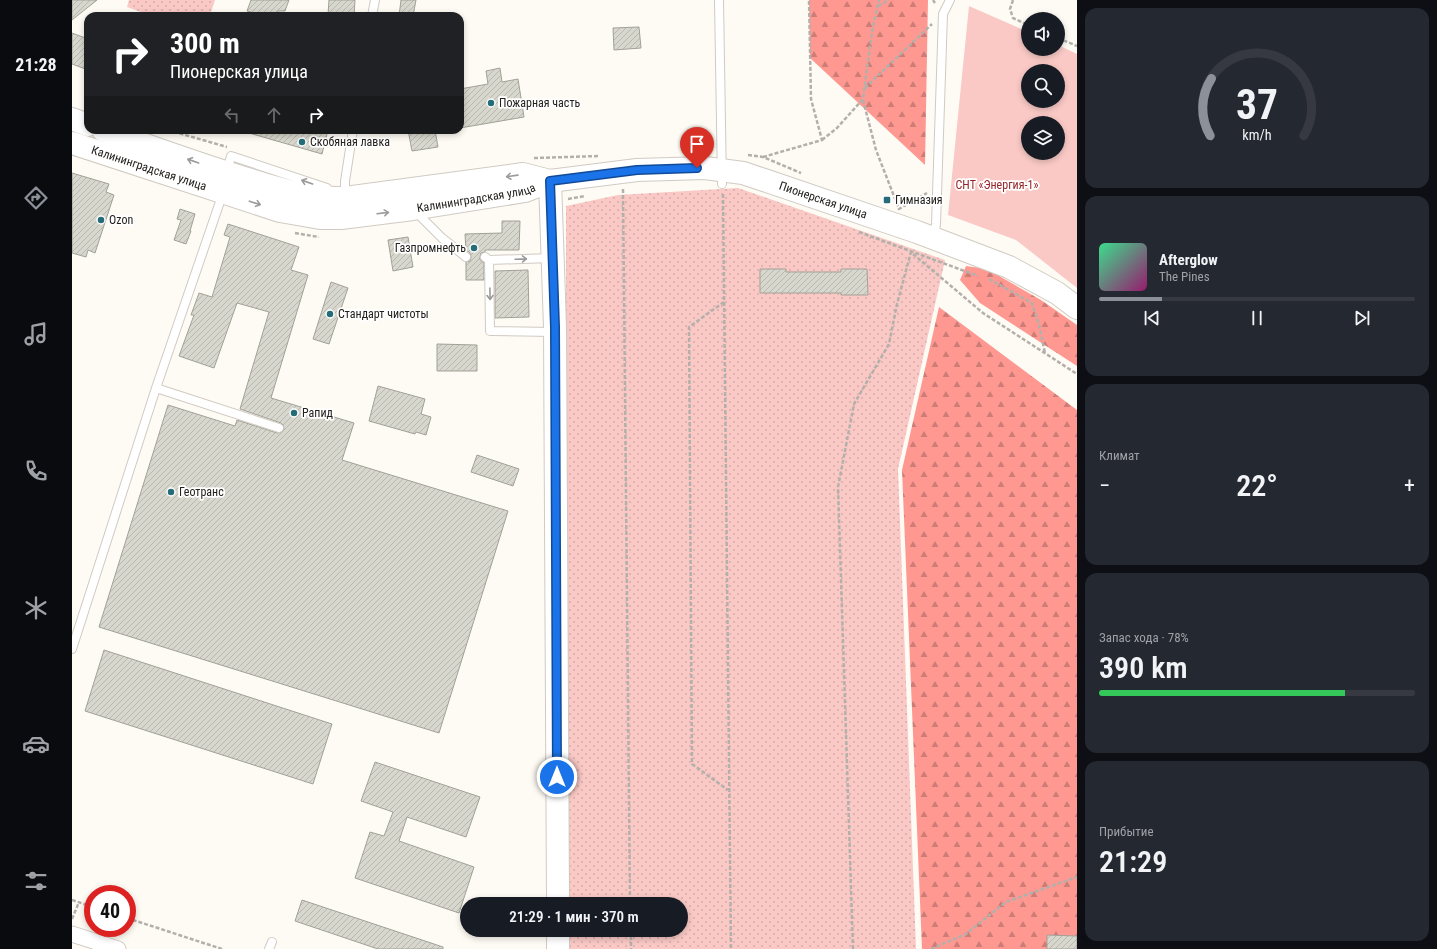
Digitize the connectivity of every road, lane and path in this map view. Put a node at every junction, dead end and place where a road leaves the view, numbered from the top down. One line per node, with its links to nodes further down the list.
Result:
1 (375, 0): 9 (lane)
2 (719, 0): 23 (lane)
3 (809, 0): 20 (path)
4 (879, 0): 8 (path)
5 (889, 0): 8 (path)
6 (950, 0): 32 (lane)
7 (1013, 0): 10 (path)
8 (878, 6): 14 (path)
9 (373, 12)
10 (1021, 21)
11 (934, 22): 14 (path)
12 (1065, 41): 13 (path)
13 (1077, 46)
14 (865, 88): 15 (path)
15 (863, 100): 20 (path); 27 (path)
16 (72, 119): 17 (main road)
17 (84, 124)
18 (112, 134): 25 (main road, Калининградская улица, one-way to 18)
19 (352, 134): 29 (lane)
20 (822, 140): 22 (path)
21 (72, 143): 25 (main road, Калининградская улица)
22 (763, 157)
23 (722, 177): 24 (main road, Пионерская улица); 32 (main road, Пионерская улица); 38 (path)
24 (550, 181): 29 (main road, Калининградская улица, one-way to 29); 31 (main road, Калининградская улица); 35 (main road)
25 (225, 183): 29 (main road, Калининградская улица, one-way to 25); 31 (main road, Калининградская улица, one-way to 31); 43 (lane)
26 (630, 188): 49 (path)
27 (928, 192)
28 (591, 194): 30 (path)
29 (345, 195)
30 (568, 199)
31 (413, 209): 34 (lane)
32 (934, 238): 39 (main road, Пионерская улица)
33 (911, 252): 36 (path); 41 (path); 63 (path)
34 (466, 257)
35 (552, 258): 40 (main road); 40 (lane)
36 (981, 276)
37 (988, 279): 41 (path)
38 (724, 302): 46 (path); 46 (path)
39 (1077, 308)
40 (555, 332): 48 (main road)
41 (1045, 353): 42 (path)
42 (1077, 374)
43 (156, 388): 44 (lane); 45 (lane)
44 (279, 428)
45 (72, 649)
46 (728, 790): 62 (path)
47 (1077, 877): 64 (path)
48 (558, 897)
49 (630, 897)
50 (72, 900): 51 (path)
51 (79, 902): 52 (path); 53 (path)
52 (84, 904)
53 (72, 919)
54 (136, 921): 59 (path)
55 (72, 934): 58 (street)
56 (558, 937): 60 (main road)
57 (631, 937): 61 (path)
58 (118, 949)
59 (222, 949)
60 (558, 949)
61 (631, 949)
62 (730, 949)
63 (853, 949)
64 (931, 949)

